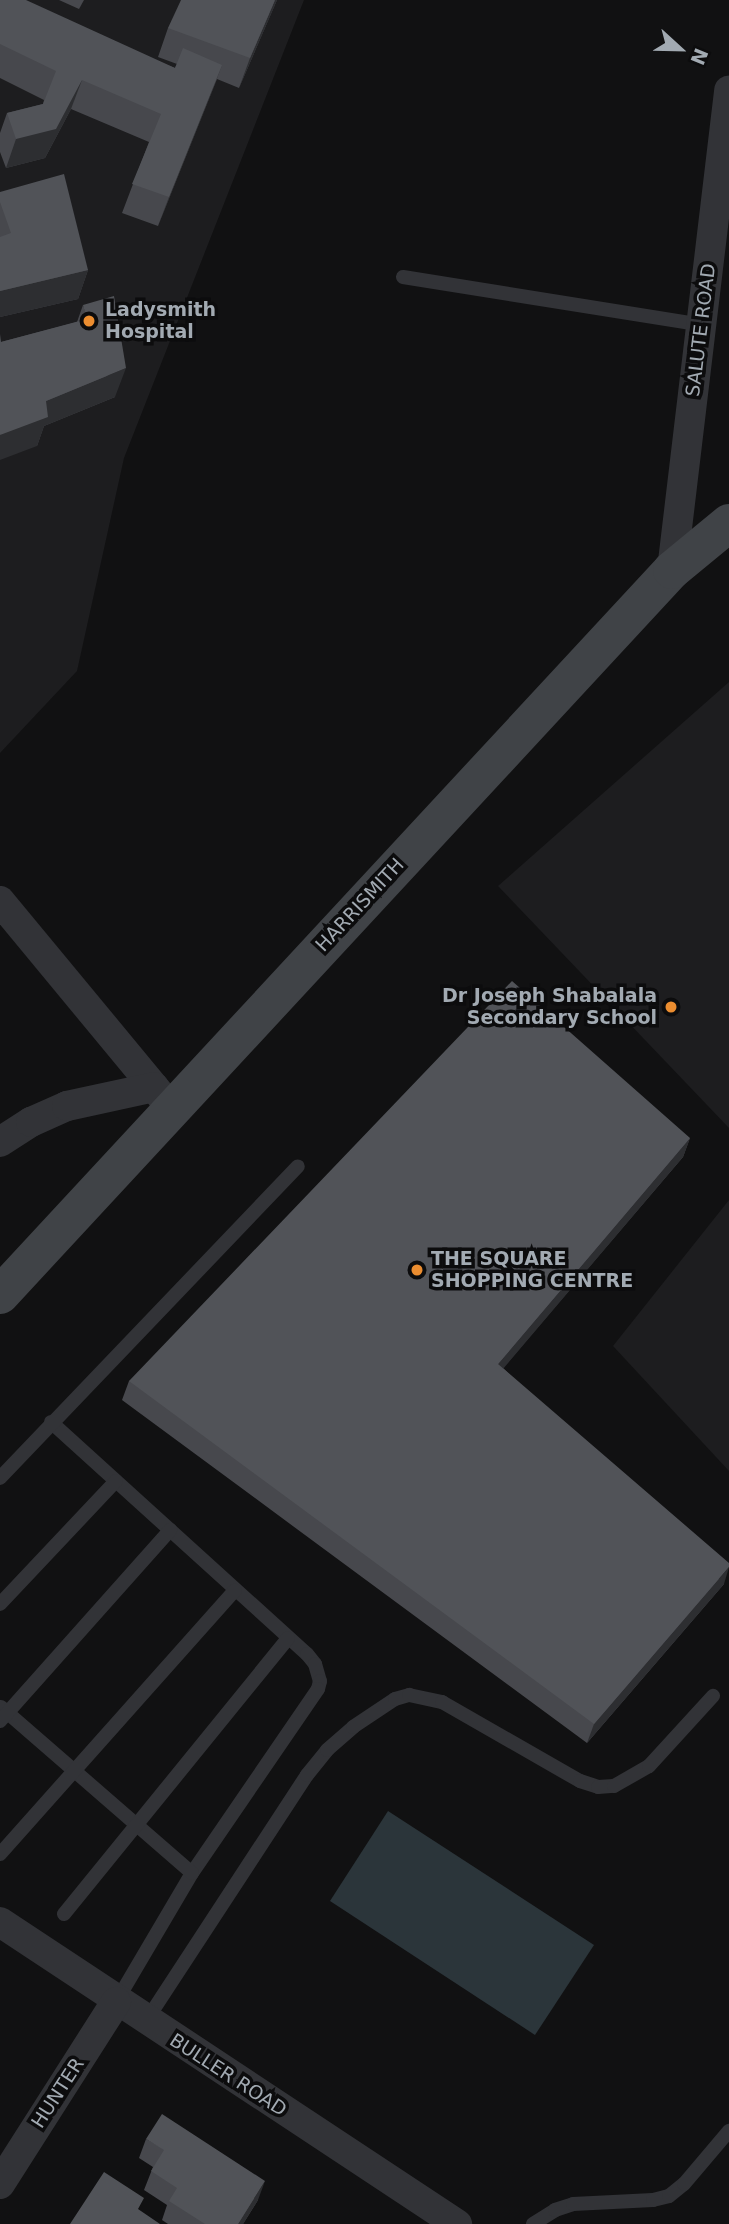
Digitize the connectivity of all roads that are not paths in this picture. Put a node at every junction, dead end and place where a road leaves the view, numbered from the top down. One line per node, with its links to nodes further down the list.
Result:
1 (729, 90): 3 (street, SALUTE ROAD)
2 (403, 277): 3 (lane)
3 (702, 325): 5 (street, SALUTE ROAD)
4 (729, 523): 5 (street, HARRISMITH)
5 (672, 570): 7 (street, HARRISMITH)
6 (0, 901): 7 (street)
7 (163, 1097): 8 (street); 10 (street, HARRISMITH)
8 (0, 1142)
9 (298, 1166): 11 (lane)
10 (0, 1295)
11 (51, 1422): 12 (lane); 13 (lane)
12 (0, 1478)
13 (116, 1481): 14 (lane); 16 (lane)
14 (170, 1530): 15 (lane); 19 (lane)
15 (235, 1590): 17 (lane); 20 (lane)
16 (0, 1604)
17 (288, 1638): 21 (lane); 23 (lane)
18 (713, 1696): 27 (lane)
19 (2, 1713): 20 (lane)
20 (74, 1770): 21 (lane); 22 (lane)
21 (136, 1825): 23 (lane); 24 (lane)
22 (0, 1854)
23 (192, 1873): 26 (lane)
24 (64, 1914)
25 (0, 1922): 26 (street, BULLER ROAD)
26 (116, 2002): 27 (street, BULLER ROAD); 29 (street, HUNTER)
27 (146, 2021): 30 (street, BULLER ROAD)
28 (729, 2131): 31 (lane)
29 (0, 2184)
30 (457, 2224)
31 (533, 2224)

